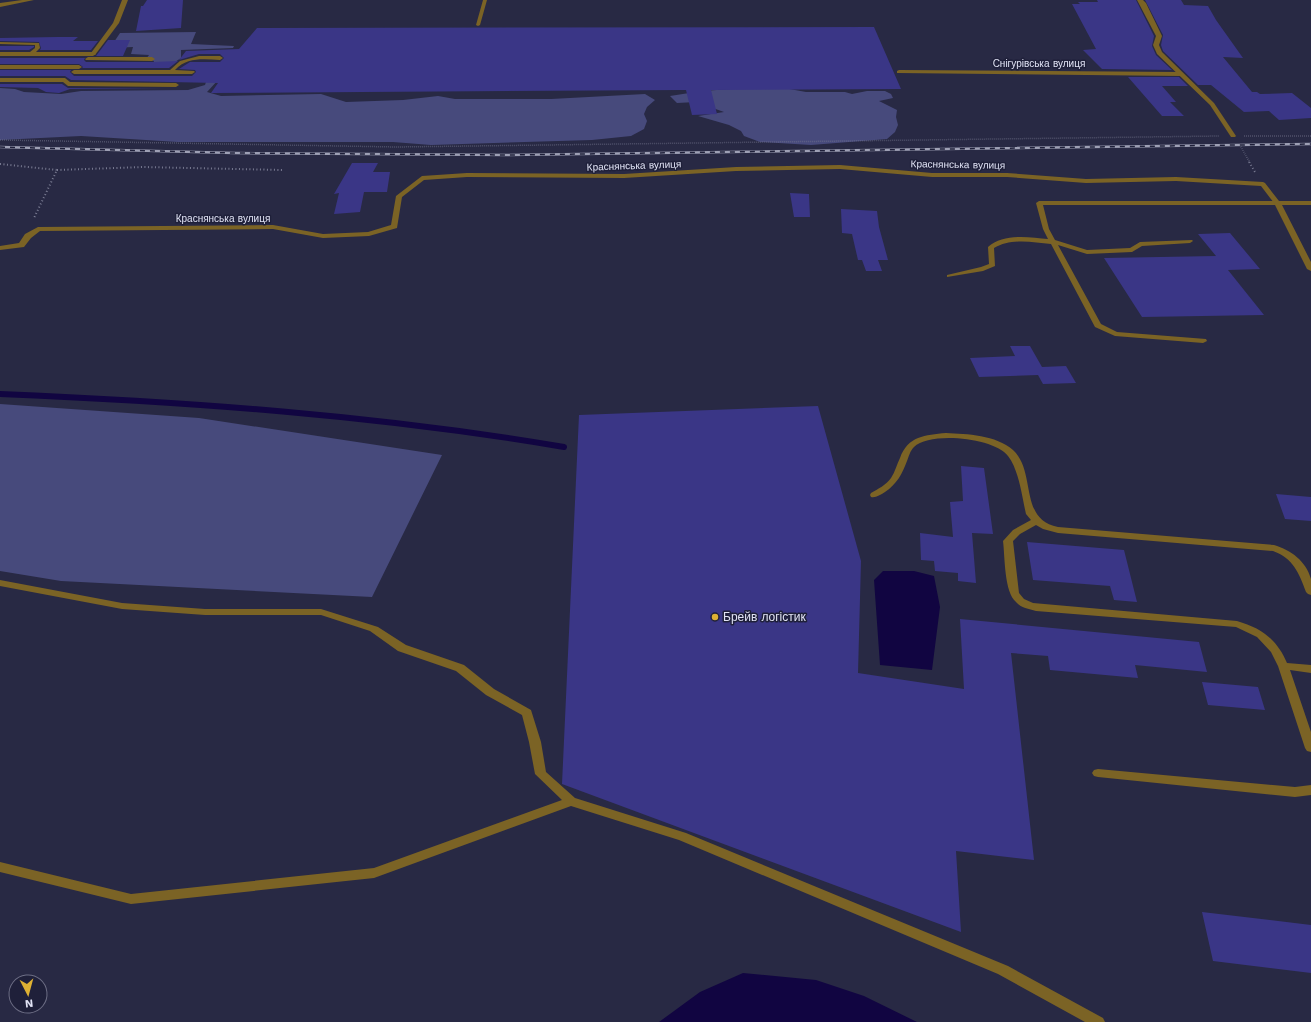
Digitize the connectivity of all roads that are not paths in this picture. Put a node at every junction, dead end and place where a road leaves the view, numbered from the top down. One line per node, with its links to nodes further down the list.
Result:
1 (31, 0): 5 (street)
2 (125, 0): 10 (street)
3 (485, 0): 6 (lane)
4 (1140, 0): 20 (street)
5 (0, 5)
6 (478, 25)
7 (0, 43): 9 (lane)
8 (0, 54): 9 (lane)
9 (31, 54): 10 (lane)
10 (93, 54): 13 (lane)
11 (152, 58): 13 (lane)
12 (220, 58): 17 (lane)
13 (88, 59): 15 (lane)
14 (0, 67): 15 (lane)
15 (79, 67): 16 (lane)
16 (74, 72): 17 (lane); 22 (lane)
17 (171, 72): 18 (lane)
18 (192, 72)
19 (899, 72): 20 (lane, Снігурівська вулиця)
20 (1180, 74): 24 (street)
21 (0, 80): 22 (lane)
22 (64, 80): 23 (lane)
23 (176, 85)
24 (1233, 136)
25 (1277, 203): 26 (street); 28 (lane); 29 (street, Краснянська вулиця); 30 (street)
26 (1311, 203)
27 (1190, 241): 28 (lane)
28 (1054, 242): 31 (lane); 32 (lane)
29 (0, 248)
30 (1311, 269)
31 (949, 276)
32 (1203, 341)
33 (874, 495): 34 (lane)
34 (1036, 521): 36 (lane); 37 (lane)
35 (0, 583): 42 (lane)
36 (1311, 592)
37 (1283, 666): 38 (lane); 39 (lane)
38 (1311, 669)
39 (1311, 748)
40 (1098, 773): 41 (lane)
41 (1311, 790)
42 (571, 801): 43 (lane); 44 (lane)
43 (0, 867)
44 (1098, 1022)

